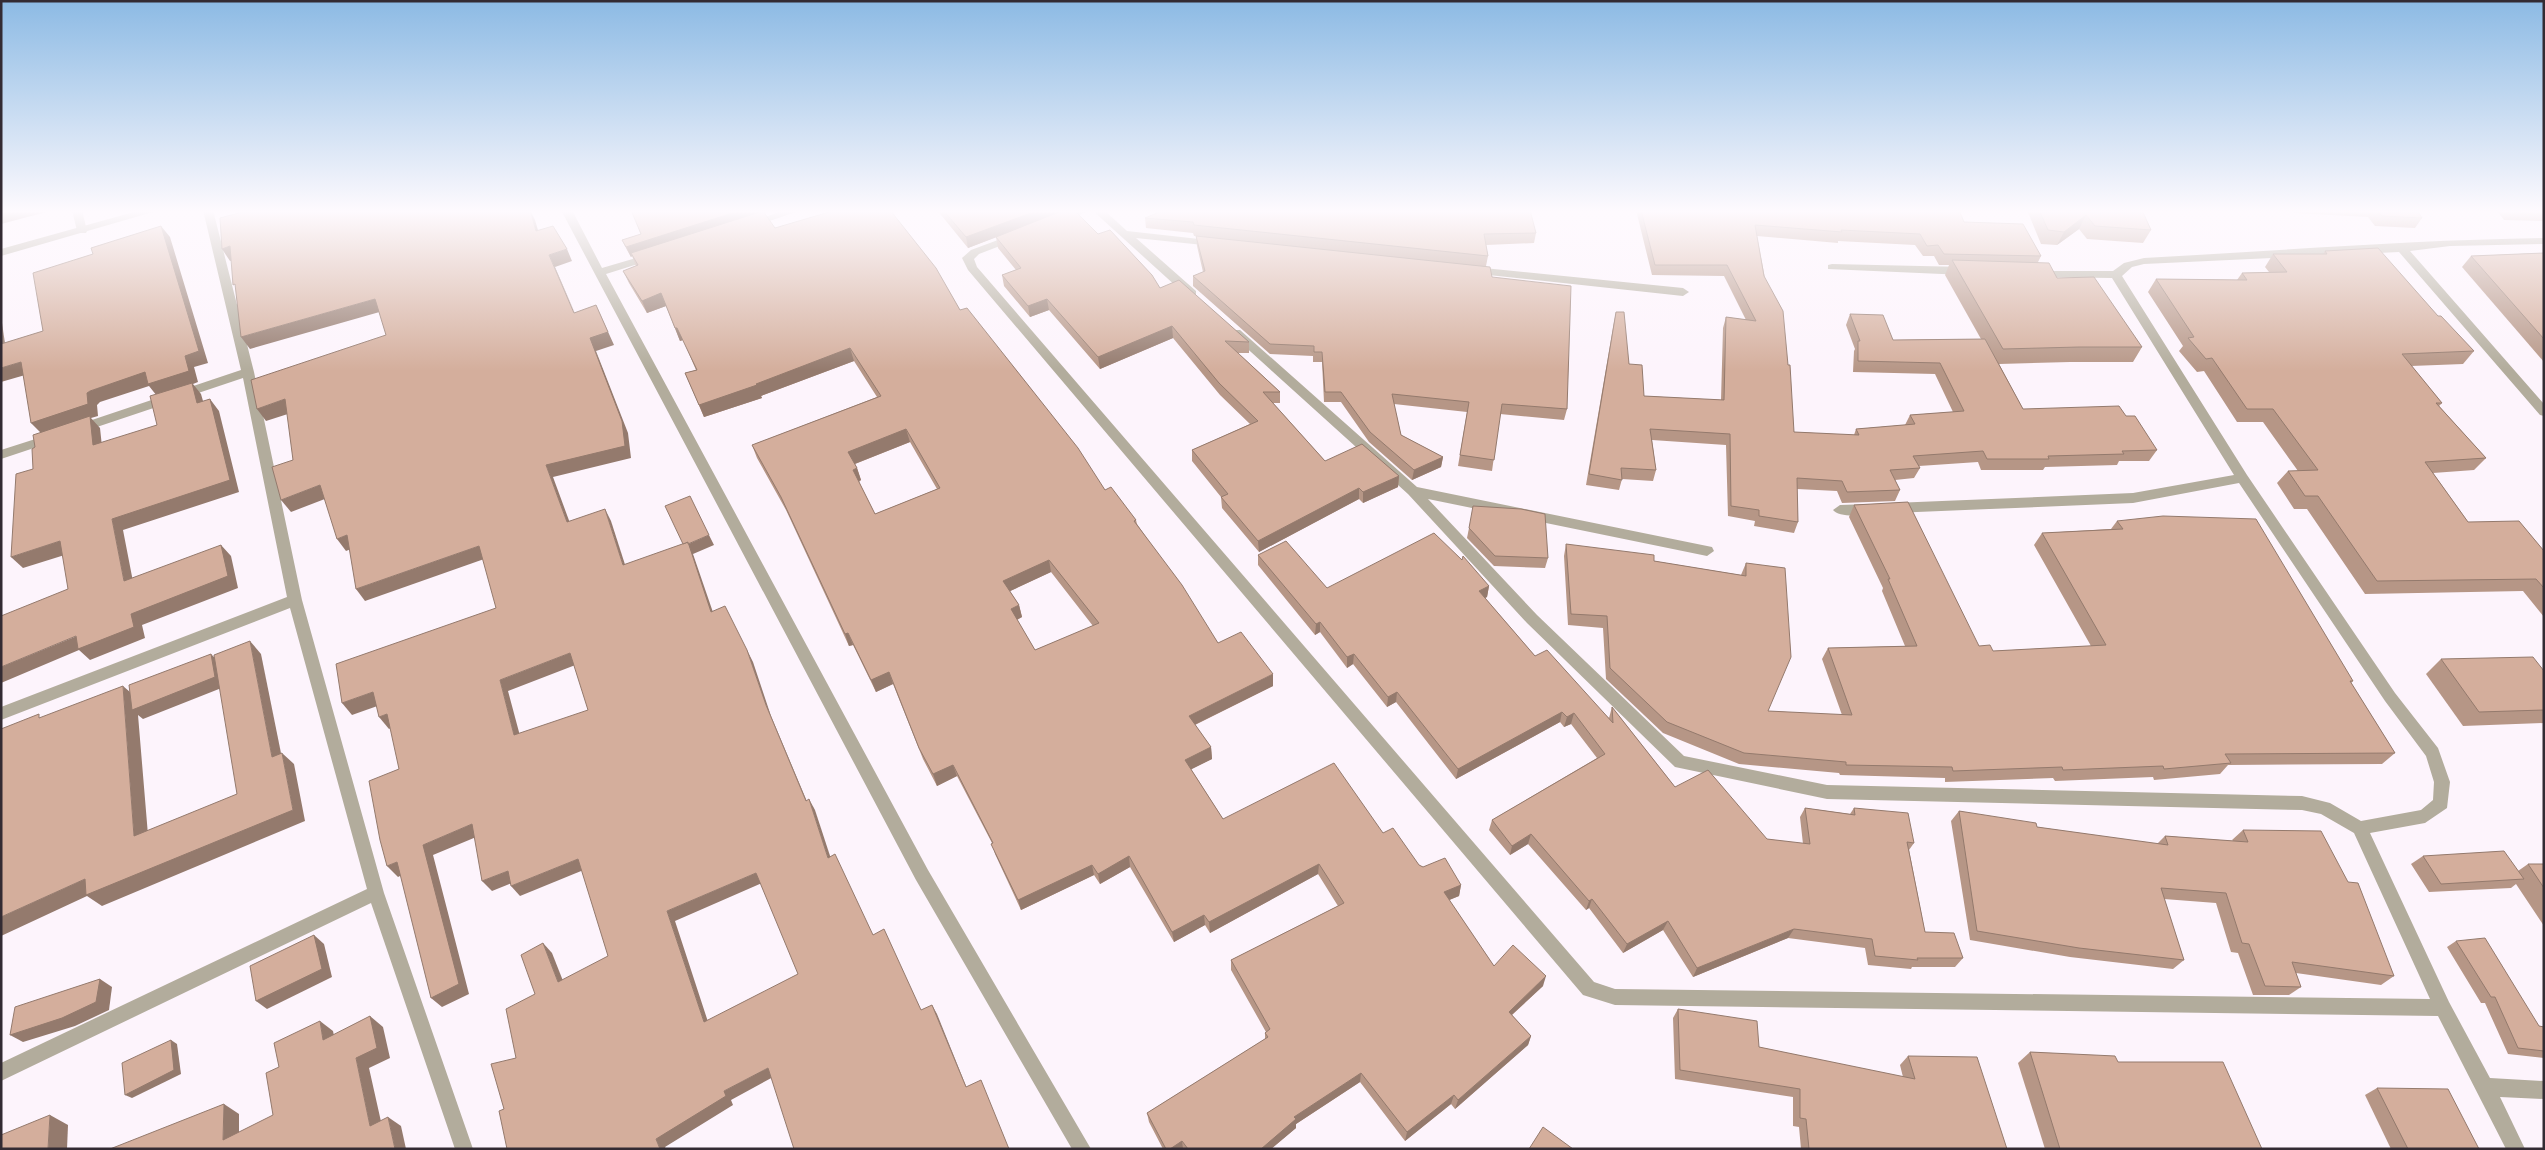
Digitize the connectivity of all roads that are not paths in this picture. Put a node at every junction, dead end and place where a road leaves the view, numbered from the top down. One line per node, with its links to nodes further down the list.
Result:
1 (221, 264): 17 (street)
2 (595, 264): 10 (street)
3 (627, 264): 10 (street)
4 (970, 264): 28 (street)
5 (1158, 264): 15 (street)
6 (2133, 264): 13 (street)
7 (2416, 264): 18 (street)
8 (1832, 267): 11 (street)
9 (1458, 269): 14 (street)
10 (600, 272): 33 (street)
11 (1979, 272)
12 (2018, 273): 13 (street)
13 (2116, 276): 20 (street)
14 (1683, 292)
15 (1199, 300)
16 (1228, 326): 21 (street)
17 (248, 372): 19 (street); 24 (street)
18 (2544, 412)
19 (1, 455)
20 (2242, 478): 22 (street); 26 (street)
21 (1413, 491): 23 (street); 26 (street)
22 (1840, 510)
23 (1707, 551)
24 (295, 600): 25 (street); 27 (street)
25 (1, 714)
26 (2360, 828): 28 (street)
27 (376, 893): 29 (street); 32 (street)
28 (2444, 1008): 30 (street)
29 (1, 1072)
30 (2485, 1087): 31 (street); 34 (street)
31 (2544, 1090)
32 (464, 1149)
33 (1082, 1149)
34 (2516, 1149)

